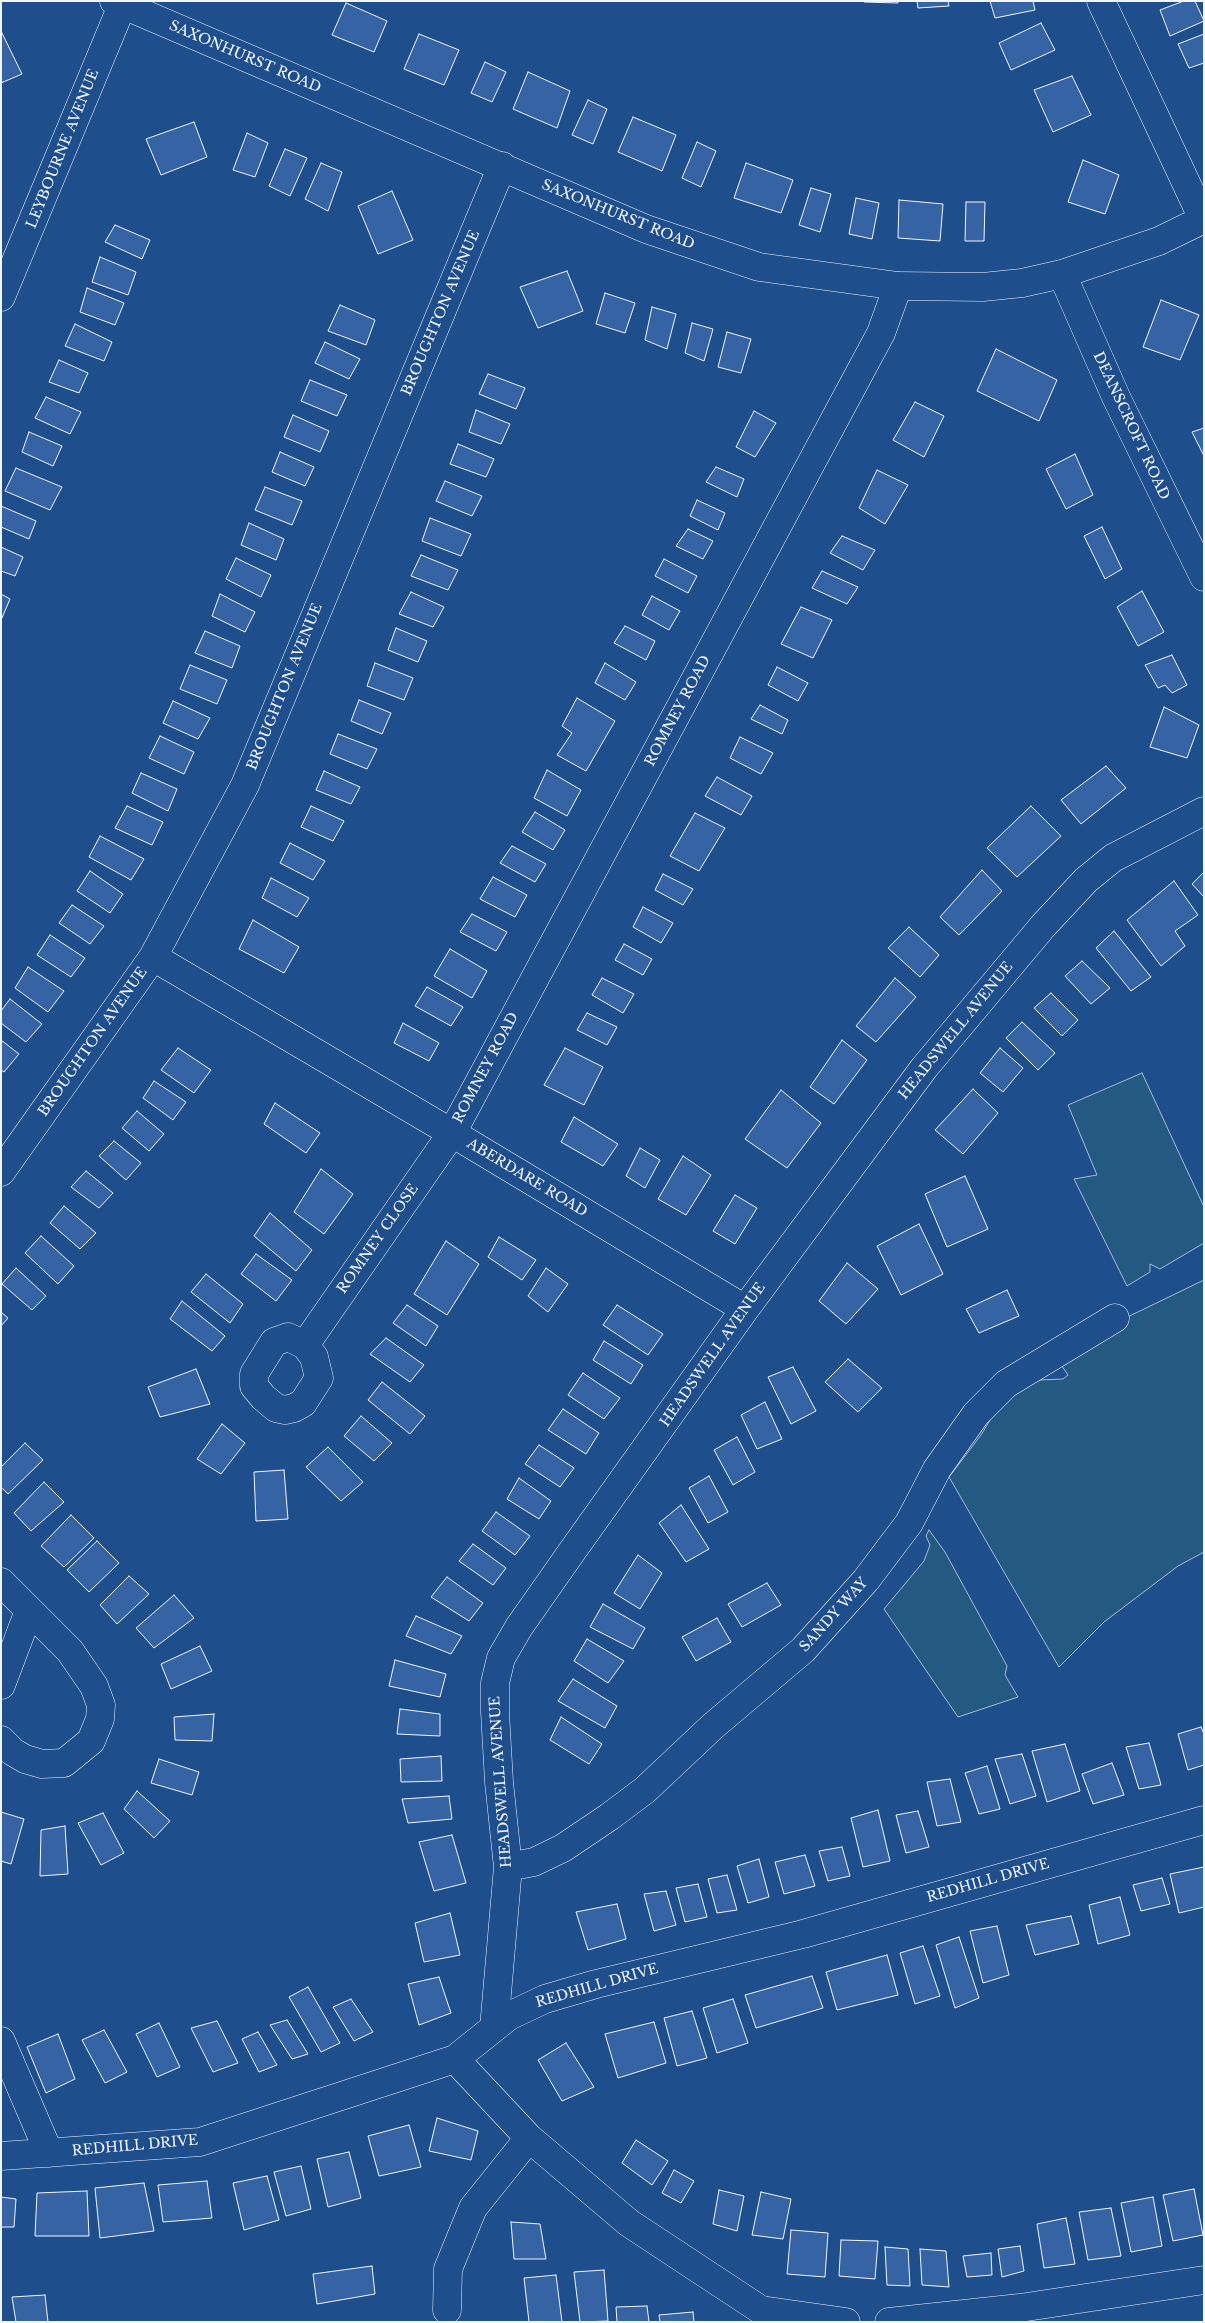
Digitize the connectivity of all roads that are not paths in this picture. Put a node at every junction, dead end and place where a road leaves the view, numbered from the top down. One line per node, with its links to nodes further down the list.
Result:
1 (1100, 1): 4 (street)
2 (120, 2): 3 (street, SAXONHURST ROAD); 7 (street, LEYBOURNE AVENUE)
3 (502, 166): 6 (street, SAXONHURST ROAD); 10 (street, BROUGHTON AVENUE)
4 (1203, 219): 5 (street, SAXONHURST ROAD)
5 (1062, 274): 6 (street, SAXONHURST ROAD); 8 (street, DEANSCROFT ROAD)
6 (898, 286): 11 (street, ROMNEY ROAD)
7 (1, 297)
8 (1204, 577)
9 (1204, 811): 13 (street, HEADSWELL AVENUE)
10 (153, 957): 11 (street, ABERDARE ROAD); 12 (street, BROUGHTON AVENUE)
11 (452, 1132): 13 (street, ABERDARE ROAD); 15 (street, ROMNEY CLOSE)
12 (1, 1172)
13 (744, 1308): 21 (street, HEADSWELL AVENUE)
14 (1115, 1318): 21 (street, SANDY WAY)
15 (305, 1345)
16 (1, 1582): 17 (street)
17 (29, 1612): 18 (street); 19 (street)
18 (1, 1684)
19 (1, 1740)
20 (1204, 1820): 22 (street, REDHILL DRIVE)
21 (508, 1867): 22 (street, HEADSWELL AVENUE)
22 (494, 2028): 24 (street, REDHILL DRIVE)
23 (1, 2041): 26 (street)
24 (455, 2059): 25 (street); 26 (street, REDHILL DRIVE)
25 (529, 2138): 29 (street); 30 (street)
26 (49, 2153): 27 (street, REDHILL DRIVE)
27 (1, 2156)
28 (1204, 2280): 31 (street)
29 (447, 2310)
30 (846, 2322)
31 (889, 2322)

